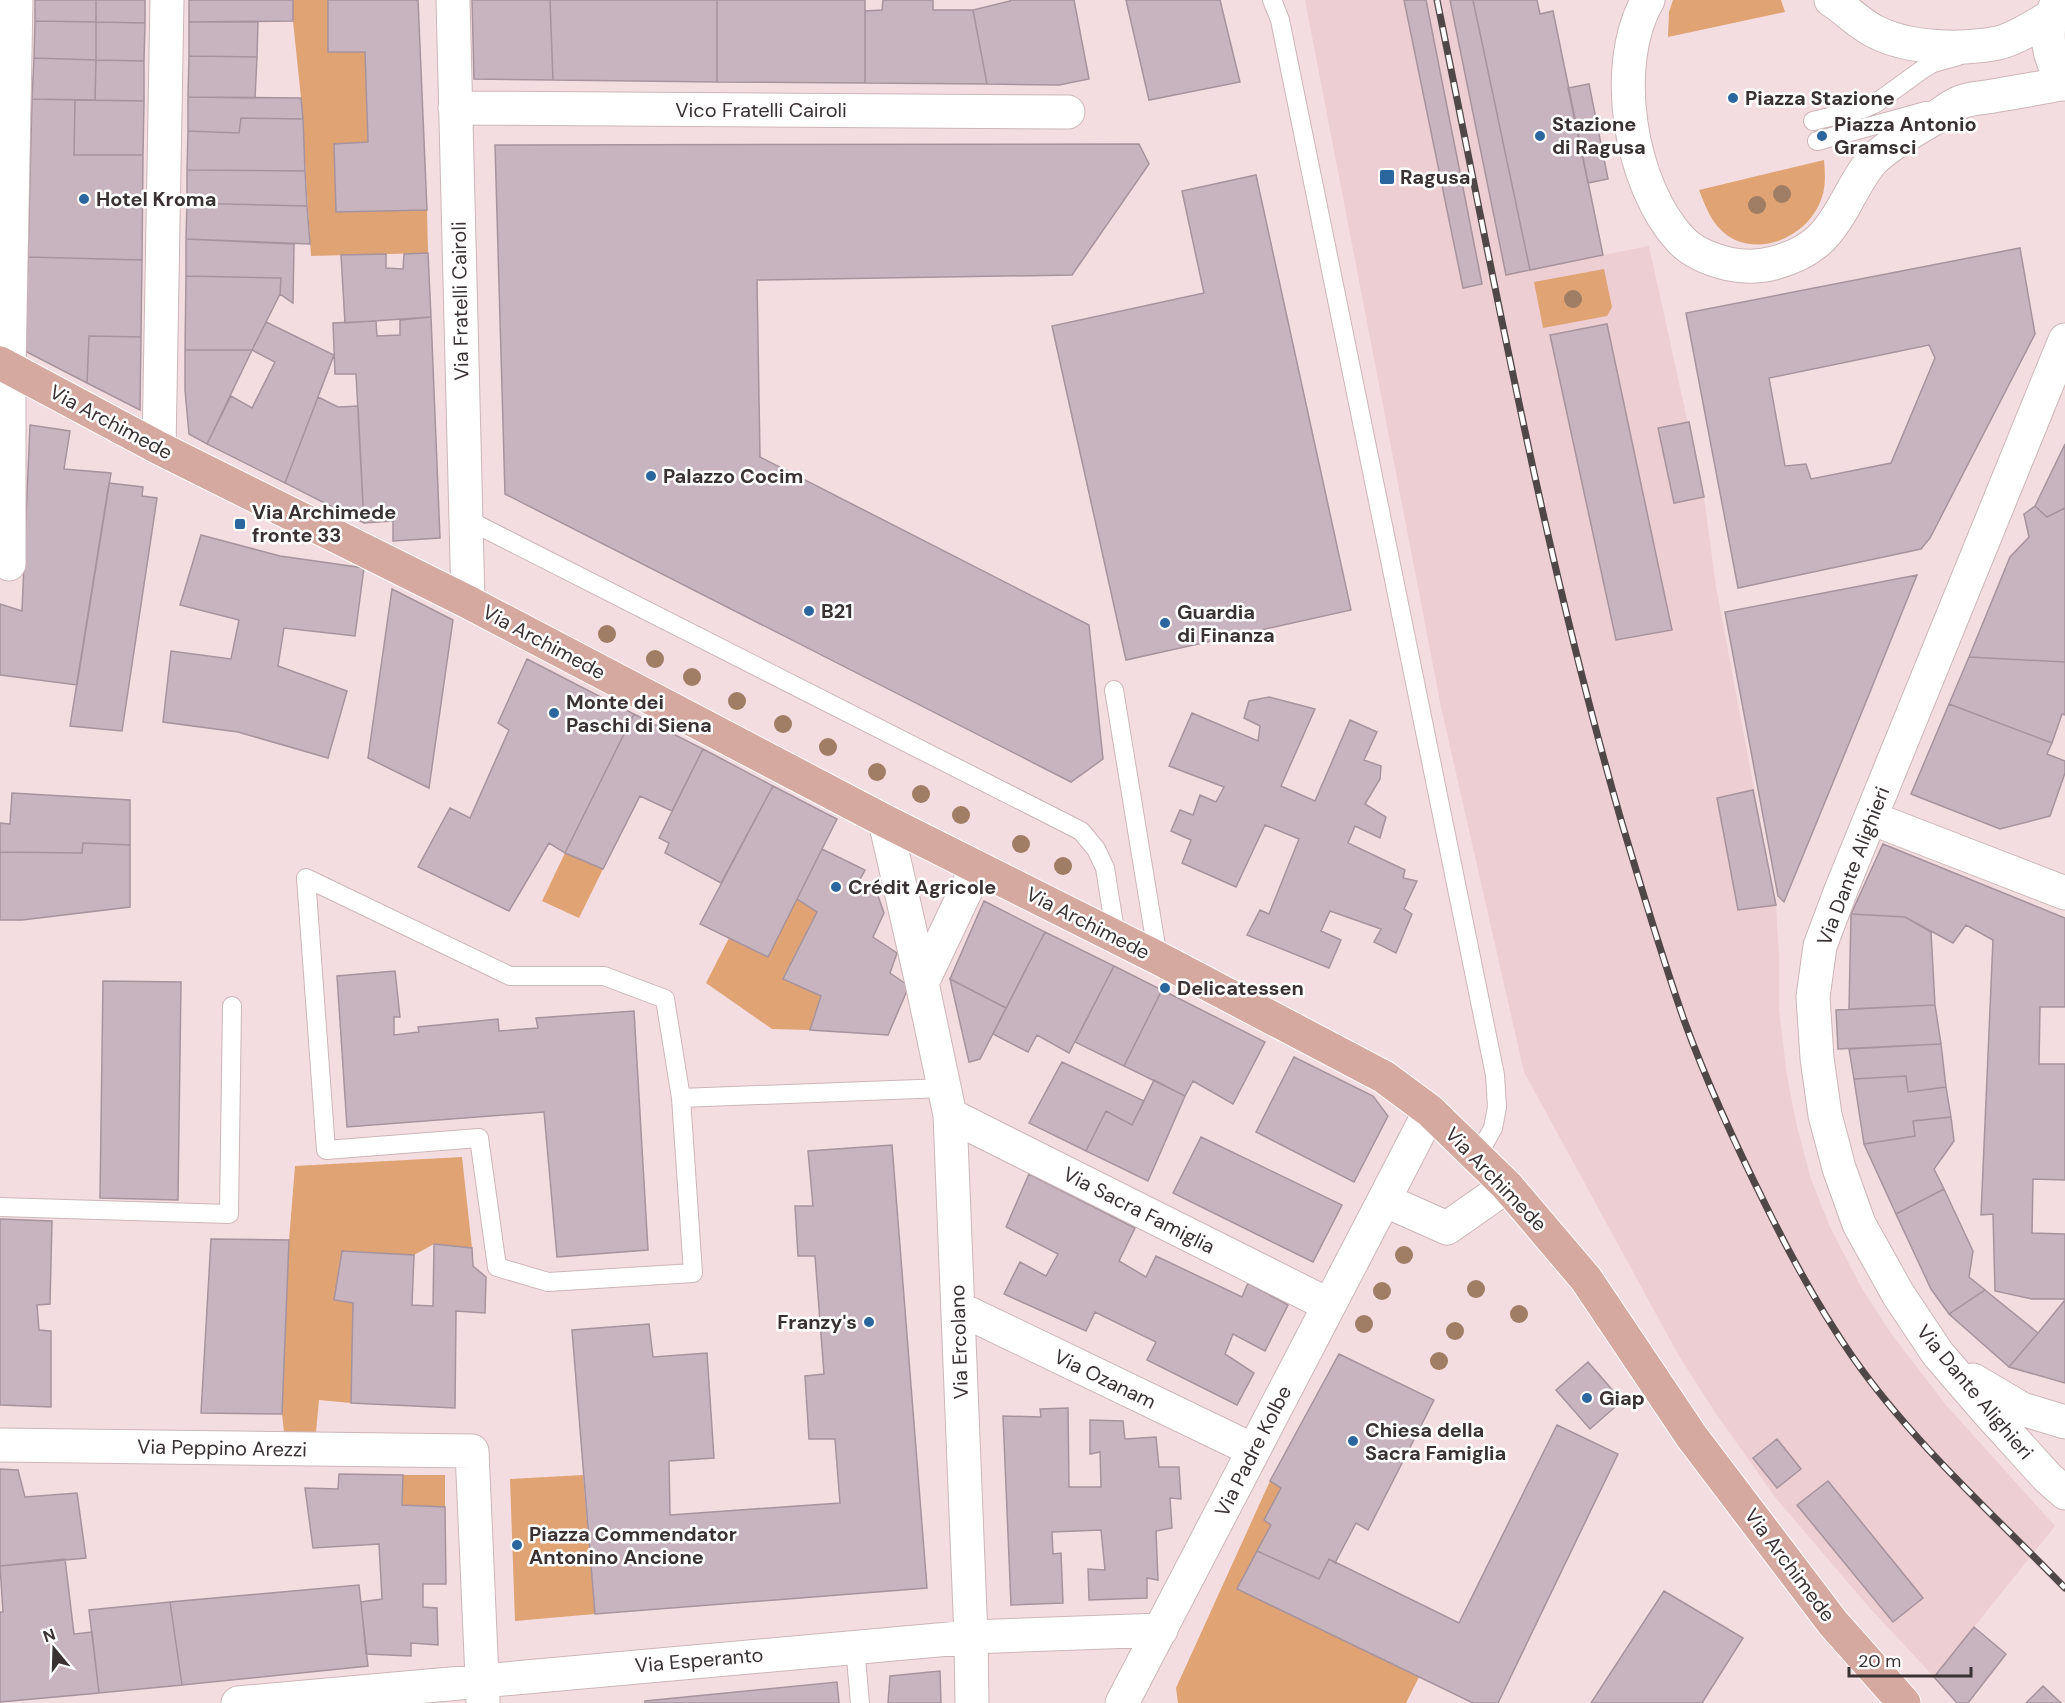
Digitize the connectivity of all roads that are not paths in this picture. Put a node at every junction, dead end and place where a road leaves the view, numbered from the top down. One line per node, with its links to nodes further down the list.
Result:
1 (16, 0): 16 (street)
2 (167, 0): 17 (street)
3 (453, 0): 11 (street, Via Fratelli Cairoli)
4 (1272, 0): 33 (lane)
5 (1648, 0): 10 (street)
6 (1838, 2): 8 (street)
7 (2055, 6): 8 (street); 9 (street)
8 (2000, 43): 13 (lane)
9 (2065, 83): 10 (street)
10 (1961, 102): 14 (lane)
11 (455, 108): 12 (street, Vico Fratelli Cairoli); 18 (street, Via Fratelli Cairoli)
12 (1068, 112)
13 (1813, 121)
14 (1817, 141)
15 (2065, 340): 22 (street, Via Dante Alighieri)
16 (5, 366): 17 (main road, Via Archimede); 19 (street)
17 (159, 448): 20 (main road, Via Archimede)
18 (466, 519): 20 (street, Via Fratelli Cairoli); 26 (lane)
19 (9, 564)
20 (468, 602): 23 (main road, Via Archimede)
21 (1114, 690): 27 (lane)
22 (1871, 818): 25 (street); 39 (street, Via Dante Alighieri)
23 (885, 821): 24 (main road, Via Archimede); 28 (street, Via Ercolano)
24 (977, 867): 26 (main road, Via Archimede); 28 (street)
25 (2065, 893)
26 (1116, 937): 27 (main road, Via Archimede)
27 (1158, 958): 32 (main road, Via Archimede)
28 (922, 983): 31 (street, Via Ercolano)
29 (232, 1006): 36 (lane)
30 (681, 1098): 30 (lane); 31 (lane)
31 (947, 1101): 37 (street, Via Sacra Famiglia); 38 (street, Via Ercolano)
32 (1430, 1111): 33 (main road, Via Archimede); 35 (street, Via Padre Kolbe)
33 (1477, 1157): 34 (main road, Via Archimede)
34 (1507, 1186): 35 (street); 52 (main road, Via Archimede)
35 (1384, 1200): 37 (street, Via Padre Kolbe)
36 (0, 1207)
37 (1329, 1305): 42 (street, Via Padre Kolbe)
38 (958, 1308): 42 (street, Via Ozanam); 45 (street, Via Ercolano)
39 (1938, 1354): 40 (street); 43 (street, Via Dante Alighieri)
40 (2065, 1422)
41 (0, 1445): 47 (street, Via Peppino Arezzi)
42 (1253, 1450): 44 (street, Via Padre Kolbe)
43 (2065, 1493)
44 (1161, 1630): 45 (street, Via Esperanto); 51 (street, Via Padre Kolbe)
45 (971, 1637): 46 (street, Via Esperanto); 50 (street, Via Ercolano)
46 (855, 1647): 47 (street, Via Esperanto); 49 (lane)
47 (483, 1692): 48 (street, Via Esperanto)
48 (238, 1703)
49 (860, 1703)
50 (972, 1703)
51 (1122, 1703)
52 (1904, 1703)

